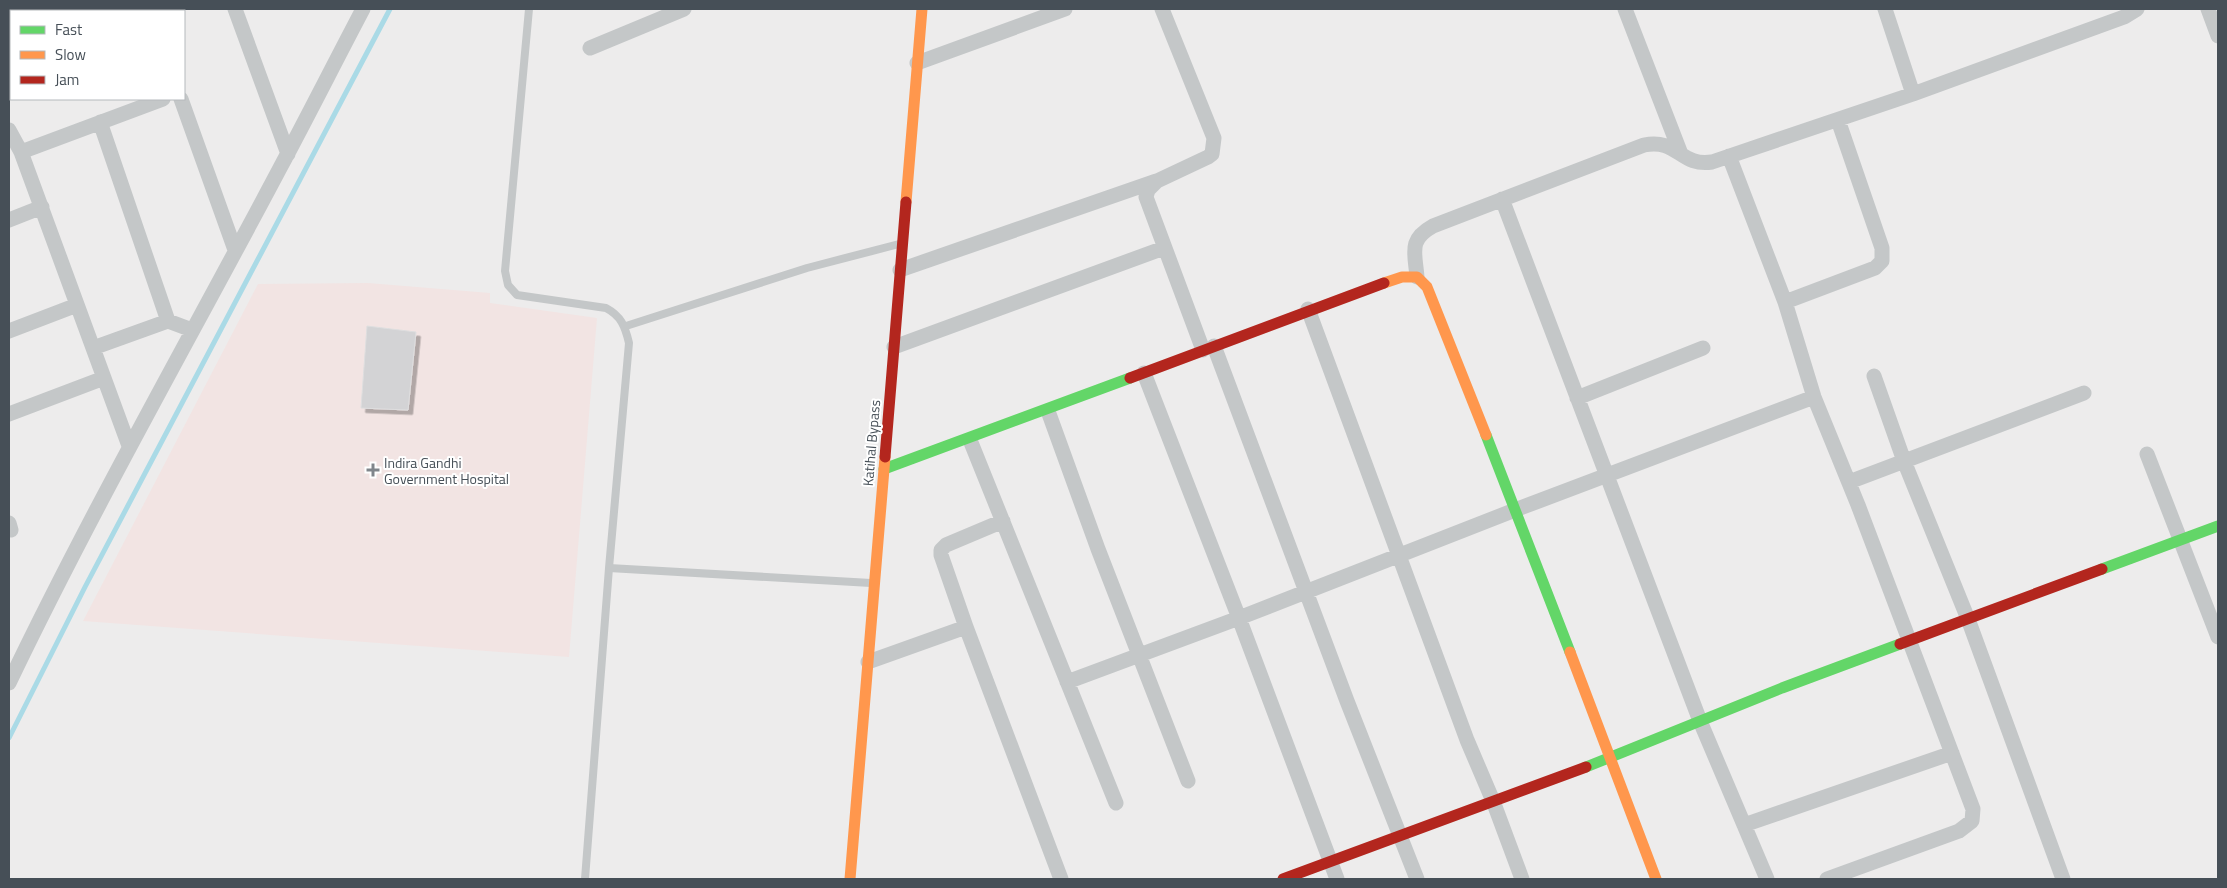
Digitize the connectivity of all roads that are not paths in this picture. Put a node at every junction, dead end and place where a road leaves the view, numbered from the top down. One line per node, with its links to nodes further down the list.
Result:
1 (235, 9): 22 (street)
2 (363, 9): 22 (street)
3 (528, 9): 38 (lane)
4 (684, 9): 13 (street)
5 (922, 9): 14 (street, Katihal Bypass)
6 (1065, 9): 14 (street)
7 (1162, 9): 25 (street)
8 (1624, 9): 23 (street)
9 (1885, 9): 15 (street)
10 (2138, 9): 15 (street)
11 (2208, 9): 12 (street)
12 (2218, 36)
13 (590, 48)
14 (917, 63): 29 (street, Katihal Bypass)
15 (1913, 94): 18 (street)
16 (160, 100): 19 (street)
17 (181, 100): 31 (street)
18 (1838, 120): 24 (street); 34 (street)
19 (100, 122): 21 (street); 37 (street)
20 (9, 130): 21 (street)
21 (22, 152): 27 (street)
22 (288, 154): 31 (street)
23 (1681, 154): 24 (street); 26 (street)
24 (1729, 156): 34 (street)
25 (1157, 181): 30 (street); 32 (street)
26 (1502, 199): 33 (street); 50 (street)
27 (42, 207): 28 (street); 35 (street)
28 (9, 220)
29 (902, 243): 32 (street, Katihal Bypass); 38 (lane)
30 (1164, 248): 41 (street); 43 (street)
31 (235, 250): 40 (street)
32 (900, 270): 41 (street, Katihal Bypass)
33 (1417, 277): 36 (street); 60 (street)
34 (1785, 302): 49 (street)
35 (77, 305): 39 (street); 42 (street)
36 (1308, 310): 43 (street); 64 (street)
37 (168, 321): 40 (street); 42 (street)
38 (626, 326): 65 (lane)
39 (9, 330)
40 (192, 330): 54 (street)
41 (894, 347): 57 (street, Katihal Bypass)
42 (93, 348): 47 (street)
43 (1208, 348): 45 (street); 67 (street)
44 (1703, 348): 50 (street)
45 (1144, 373): 51 (street); 68 (street)
46 (1874, 376): 56 (street)
47 (104, 378): 52 (street); 54 (street)
48 (2084, 393): 56 (street)
49 (1814, 397): 58 (street); 59 (street)
50 (1577, 398): 58 (street)
51 (1048, 411): 53 (street); 73 (street)
52 (9, 414)
53 (970, 440): 57 (street); 61 (street)
54 (128, 446): 76 (street)
55 (2147, 454): 63 (street)
56 (1904, 462): 59 (street); 69 (street)
57 (884, 469): 66 (street, Katihal Bypass)
58 (1606, 475): 60 (street); 77 (street)
59 (1849, 482): 72 (street)
60 (1515, 510): 64 (street); 79 (street)
61 (1003, 521): 70 (street); 75 (street)
62 (2218, 526): 63 (street)
63 (2180, 540): 69 (street); 71 (street)
64 (1398, 555): 67 (street); 81 (street)
65 (609, 568): 66 (lane); 88 (lane)
66 (874, 584): 74 (street, Katihal Bypass)
67 (1307, 591): 68 (street); 84 (street)
68 (1239, 618): 73 (street); 85 (street)
69 (1968, 619): 72 (street); 87 (street)
70 (966, 627): 74 (street); 90 (street)
71 (2218, 637)
72 (1910, 641): 77 (street); 78 (street)
73 (1140, 655): 75 (street); 80 (street)
74 (868, 662): 86 (street, Katihal Bypass)
75 (1067, 682): 82 (street)
76 (9, 683)
77 (1700, 721): 79 (street); 83 (street)
78 (1952, 753): 83 (street); 97 (street)
79 (1610, 756): 81 (street); 95 (street)
80 (1188, 781)
81 (1493, 801): 84 (street); 94 (street)
82 (1116, 803)
83 (1744, 825): 96 (street)
84 (1401, 836): 85 (street); 93 (street)
85 (1330, 863): 91 (street); 92 (street)
86 (850, 873): 89 (street)
87 (2058, 878)
88 (585, 879)
89 (840, 879)
90 (1061, 879)
91 (1283, 879)
92 (1337, 879)
93 (1418, 879)
94 (1522, 879)
95 (1656, 879)
96 (1767, 879)
97 (1827, 879)

